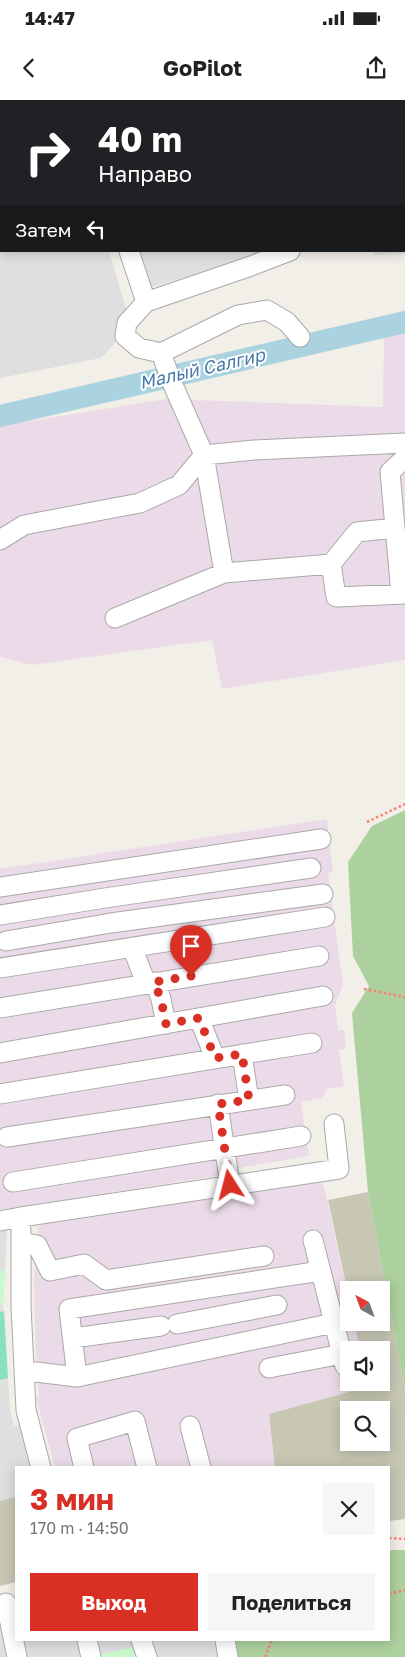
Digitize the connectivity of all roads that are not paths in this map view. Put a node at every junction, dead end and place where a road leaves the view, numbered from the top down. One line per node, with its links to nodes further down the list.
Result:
1 (129, 252): 3 (street)
2 (287, 252): 3 (street)
3 (146, 302): 5 (street)
4 (300, 337): 5 (street)
5 (163, 359): 8 (street)
6 (405, 437): 7 (street)
7 (405, 445): 8 (street)
8 (204, 455): 11 (street); 13 (street)
9 (405, 458): 10 (street)
10 (395, 528): 12 (street); 14 (street)
11 (0, 540)
12 (331, 564): 13 (street); 14 (street)
13 (224, 573): 15 (street)
14 (403, 594)
15 (115, 618)
16 (321, 839): 17 (street)
17 (126, 867): 19 (street); 20 (street)
18 (311, 868): 20 (street)
19 (0, 887)
20 (130, 894): 22 (street)
21 (323, 894): 25 (street)
22 (105, 898): 23 (street); 25 (street)
23 (0, 915)
24 (325, 917): 27 (street)
25 (111, 923): 26 (street); 27 (street)
26 (6, 941)
27 (124, 949): 29 (street); 30 (street)
28 (318, 956): 30 (street)
29 (0, 968)
30 (150, 982): 32 (street); 34 (street)
31 (324, 996): 33 (street)
32 (0, 1008)
33 (199, 1018): 34 (street); 38 (street)
34 (166, 1024): 36 (street)
35 (312, 1043): 37 (street)
36 (0, 1053)
37 (242, 1054): 38 (street); 41 (street)
38 (215, 1058): 39 (street)
39 (0, 1094)
40 (285, 1095): 41 (street)
41 (249, 1100): 42 (street)
42 (218, 1104): 45 (street); 46 (street)
43 (334, 1124): 48 (street)
44 (300, 1136): 46 (street)
45 (6, 1137)
46 (224, 1148): 47 (street); 48 (street)
47 (13, 1182)
48 (230, 1185): 49 (street)
49 (21, 1217): 50 (street); 52 (street)
50 (0, 1221)
51 (313, 1240): 54 (street)
52 (21, 1242): 53 (street); 61 (street)
53 (264, 1256)
54 (321, 1271): 55 (street); 57 (street)
55 (272, 1278): 56 (street); 59 (street)
56 (277, 1305): 58 (street); 59 (street)
57 (334, 1323): 58 (street); 60 (street)
58 (282, 1334): 62 (street)
59 (73, 1338): 62 (street)
60 (269, 1368)
61 (24, 1373): 62 (street); 64 (street)
62 (77, 1377)
63 (190, 1426): 67 (street)
64 (40, 1466)
65 (84, 1466): 66 (street)
66 (146, 1466)
67 (200, 1466)
68 (8, 1603): 72 (street)
69 (86, 1641): 73 (street)
70 (141, 1641): 74 (street)
71 (225, 1641): 75 (street)
72 (17, 1657)
73 (91, 1657)
74 (147, 1657)
75 (228, 1657)

